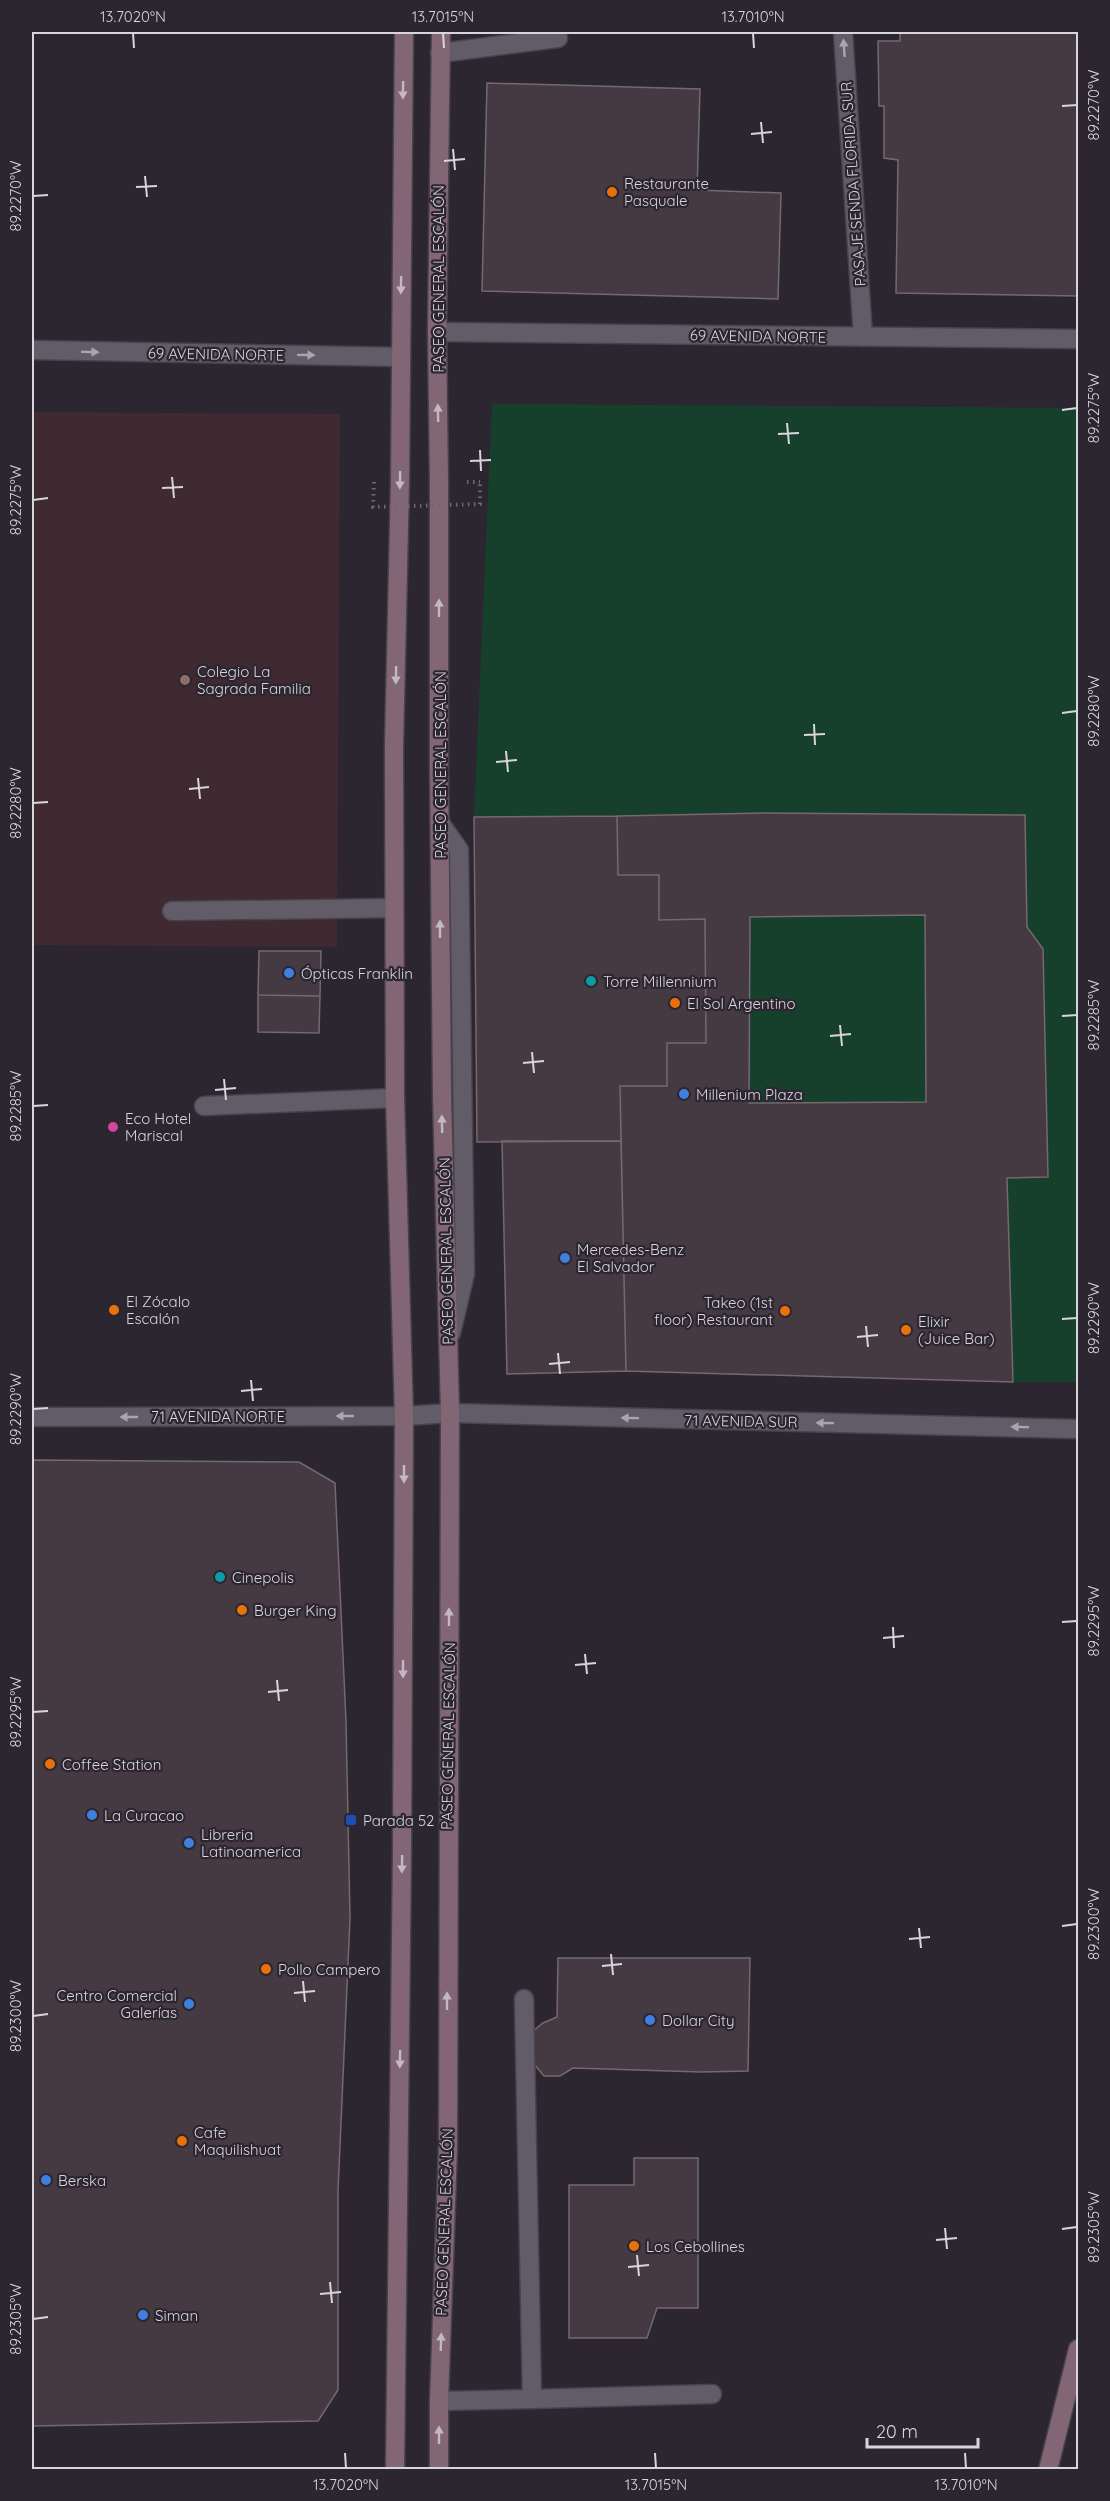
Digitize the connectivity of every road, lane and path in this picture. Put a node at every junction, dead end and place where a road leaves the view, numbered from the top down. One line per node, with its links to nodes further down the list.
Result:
1 (404, 32): 10 (main road, one-way to 10)
2 (441, 32): 5 (main road, PASEO GENERAL ESCALÓN)
3 (843, 32): 7 (street, PASAJE SENDA FLORIDA SUR, one-way to 3)
4 (558, 38): 5 (street)
5 (440, 53): 6 (main road, PASEO GENERAL ESCALÓN)
6 (437, 332): 7 (street, 69 AVENIDA NORTE); 17 (main road, PASEO GENERAL ESCALÓN, one-way to 6)
7 (863, 337): 8 (street, 69 AVENIDA NORTE)
8 (1078, 339)
9 (32, 350): 10 (street, 69 AVENIDA NORTE, one-way to 10)
10 (401, 357): 13 (main road, one-way to 13)
11 (374, 482): 12 (path, bridge)
12 (480, 482)
13 (394, 908): 14 (street); 15 (main road)
14 (172, 911)
15 (395, 1098): 16 (street); 18 (main road)
16 (204, 1106)
17 (450, 1413): 18 (street, 71 AVENIDA SUR); 20 (street, 71 AVENIDA SUR, one-way to 17); 25 (main road, PASEO GENERAL ESCALÓN, one-way to 17)
18 (404, 1416): 19 (street, 71 AVENIDA NORTE, one-way to 19); 26 (main road, one-way to 26)
19 (32, 1417)
20 (1078, 1429)
21 (524, 1999): 24 (street)
22 (1078, 2349): 28 (main road)
23 (712, 2394): 24 (street)
24 (532, 2399): 25 (street)
25 (439, 2401): 27 (main road, PASEO GENERAL ESCALÓN, one-way to 25)
26 (394, 2469)
27 (439, 2469)
28 (1048, 2469)

